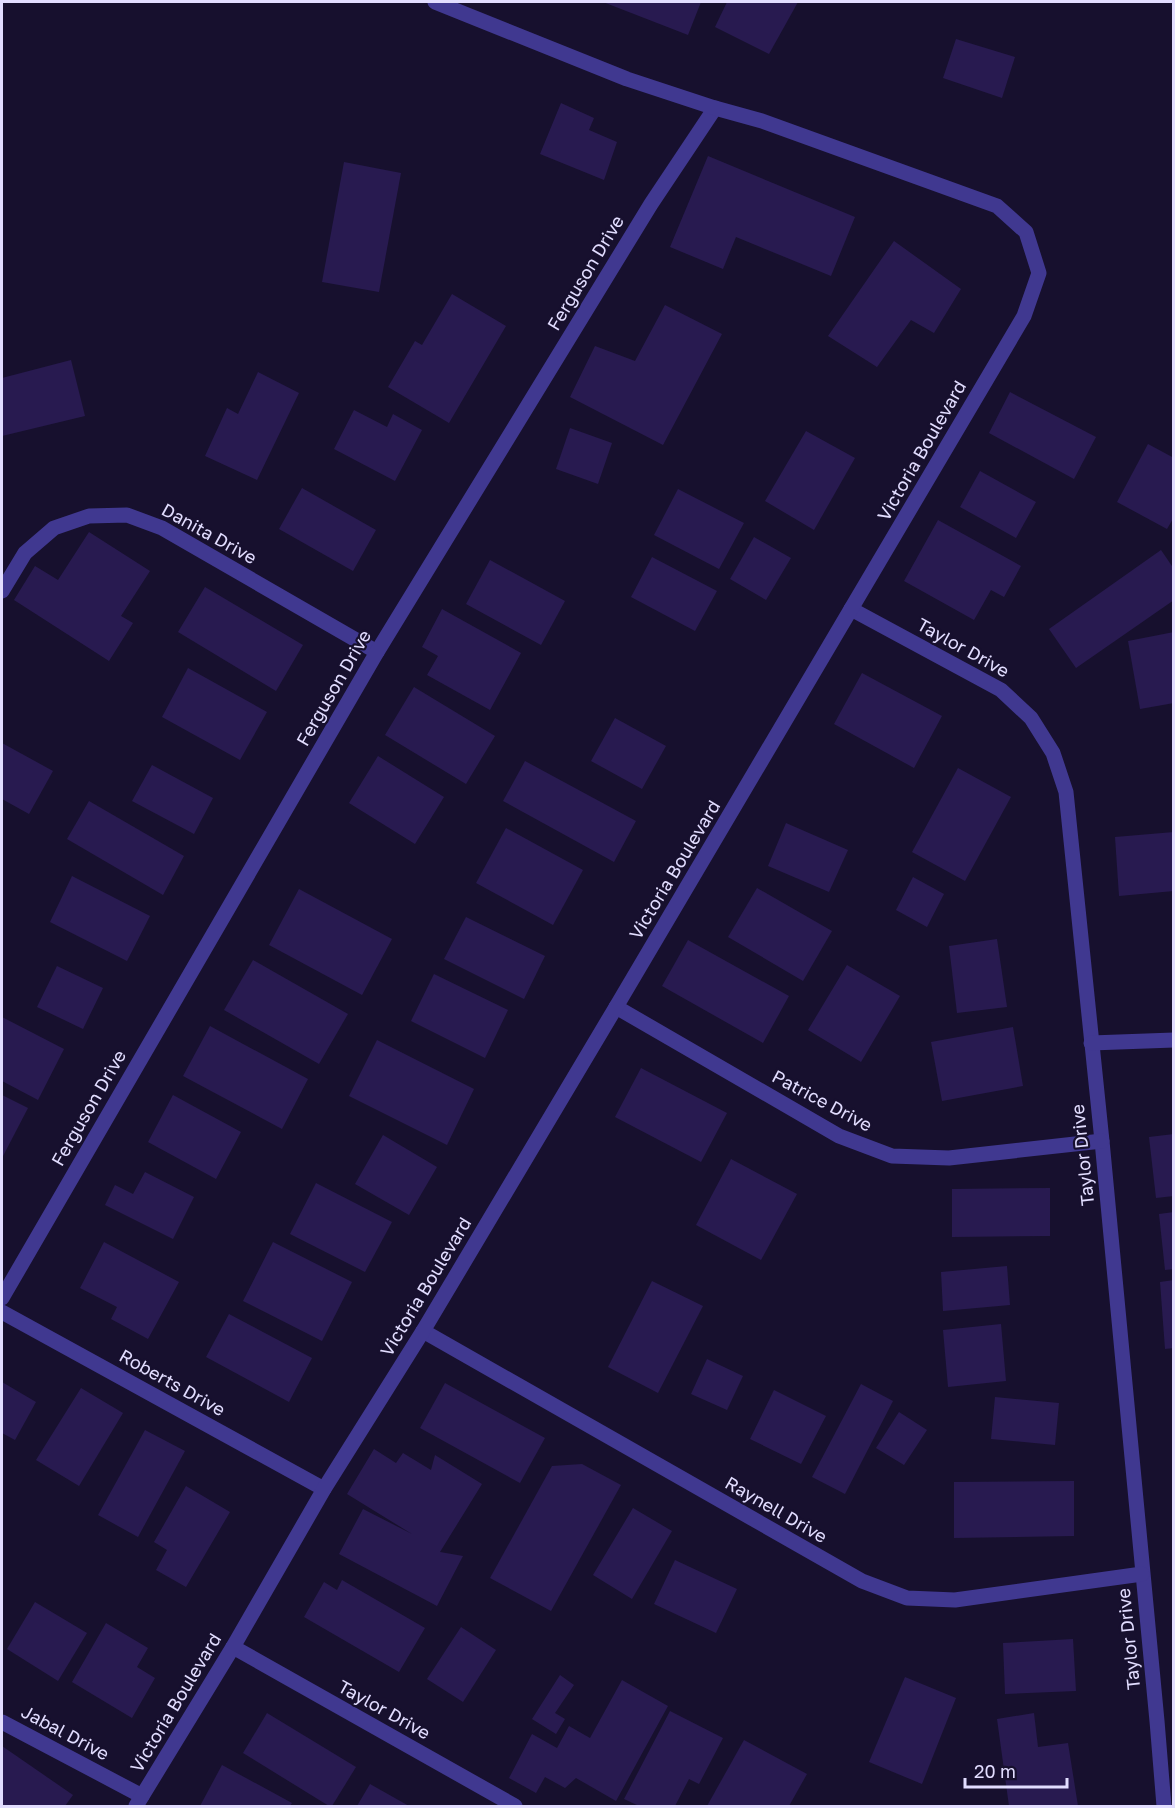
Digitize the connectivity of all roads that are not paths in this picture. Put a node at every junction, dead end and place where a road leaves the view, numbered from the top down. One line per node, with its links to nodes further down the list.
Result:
1 (435, 2): 2 (street, Victoria Boulevard)
2 (715, 108): 4 (street, Victoria Boulevard); 5 (street, Ferguson Drive)
3 (2, 591): 5 (street, Danita Drive)
4 (851, 609): 6 (street, Victoria Boulevard); 8 (street, Taylor Drive)
5 (377, 652): 10 (street, Ferguson Drive)
6 (616, 1007): 9 (street, Patrice Drive); 12 (street, Victoria Boulevard)
7 (1173, 1040): 8 (street)
8 (1092, 1043): 9 (street, Taylor Drive)
9 (1102, 1141): 14 (street, Taylor Drive)
10 (2, 1298)
11 (2, 1312): 13 (street, Roberts Drive)
12 (423, 1331): 13 (street, Victoria Boulevard); 14 (street, Raynell Drive)
13 (324, 1489): 15 (street, Victoria Boulevard)
14 (1142, 1574): 19 (street, Taylor Drive)
15 (233, 1647): 17 (street, Victoria Boulevard); 18 (street, Taylor Drive)
16 (2, 1722): 17 (street, Jabal Drive)
17 (139, 1801)
18 (515, 1806)
19 (1164, 1806)

